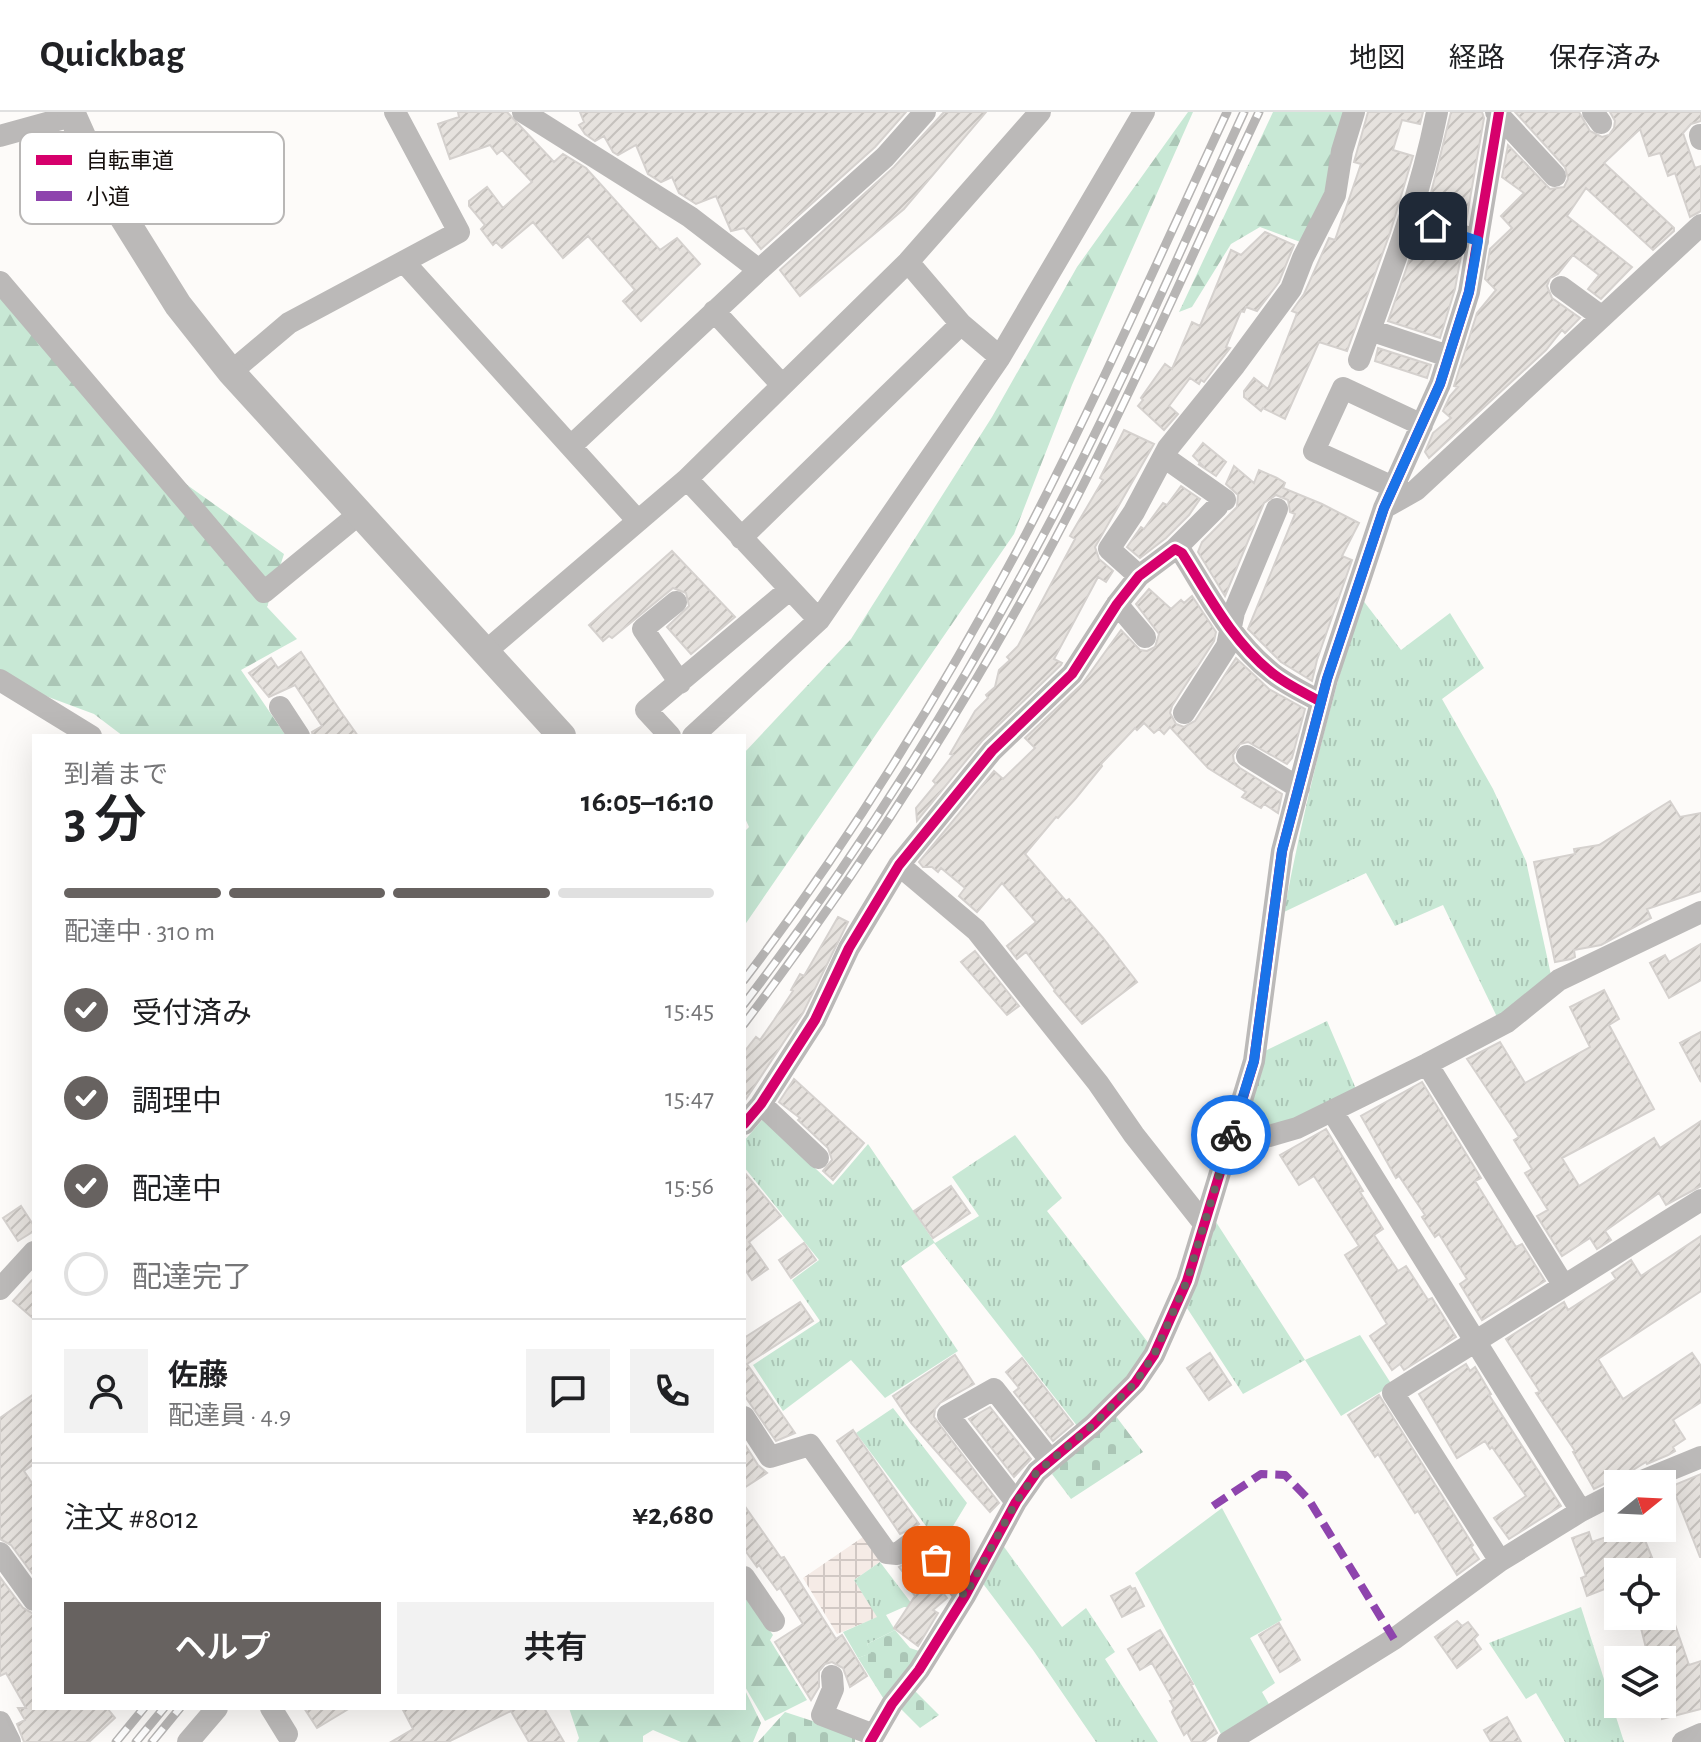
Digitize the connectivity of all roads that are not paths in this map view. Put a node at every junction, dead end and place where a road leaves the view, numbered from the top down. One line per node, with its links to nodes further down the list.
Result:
1 (395, 112): 16 (street)
2 (523, 112): 18 (street)
3 (925, 112): 18 (street)
4 (1040, 112): 17 (street)
5 (1144, 112): 26 (street)
6 (1354, 112): 32 (street)
7 (1437, 112): 12 (street)
8 (1498, 113): 11 (street); 15 (street)
9 (71, 114): 10 (street)
10 (0, 136)
11 (1555, 176)
12 (1411, 218): 15 (street); 24 (street)
13 (127, 224): 28 (street)
14 (1701, 225): 22 (street)
15 (1478, 241): 25 (street)
16 (404, 262): 28 (street); 31 (street)
17 (908, 262): 23 (street); 29 (street)
18 (759, 270): 21 (street)
19 (0, 282): 37 (street)
20 (1561, 287): 22 (street)
21 (714, 311): 29 (street); 31 (street)
22 (1602, 317): 35 (street)
23 (961, 324): 26 (street); 39 (street)
24 (1370, 330): 25 (street); 27 (street)
25 (1448, 356): 30 (street)
26 (1000, 357): 45 (street)
27 (1359, 360)
28 (231, 372): 37 (street)
29 (782, 385): 33 (street)
30 (1422, 425): 34 (street); 34 (street)
31 (571, 446): 38 (street)
32 (1164, 457): 40 (street); 41 (street)
33 (687, 479): 38 (street); 39 (street)
34 (1393, 487): 35 (street)
35 (1384, 508): 51 (street)
36 (1277, 509): 46 (street)
37 (359, 514): 48 (street)
38 (638, 521): 48 (street)
39 (741, 538): 42 (street)
40 (1175, 549): 41 (street); 46 (street)
41 (1139, 576): 44 (street)
42 (789, 590): 45 (street); 50 (street)
43 (676, 602): 50 (street)
44 (1117, 604): 47 (street); 61 (street)
45 (819, 620): 58 (street)
46 (1230, 631): 51 (street); 53 (street)
47 (1145, 637)
48 (485, 652): 56 (street)
49 (0, 680): 54 (street)
50 (680, 683): 57 (street)
51 (1321, 702): 60 (street)
52 (280, 707): 55 (street)
53 (1184, 713)
54 (88, 734)
55 (298, 734)
56 (560, 734)
57 (668, 734)
58 (695, 734)
59 (1247, 756): 60 (street)
60 (1299, 788): 67 (street)
61 (899, 865): 64 (street); 70 (street)
62 (1701, 912): 63 (street)
63 (1427, 1064): 65 (street); 72 (street)
64 (761, 1104): 66 (street); 68 (street)
65 (1332, 1111): 67 (street); 74 (street)
66 (746, 1122)
67 (1227, 1148): 70 (street)
68 (818, 1158)
69 (1701, 1200): 72 (street)
70 (1205, 1225): 77 (street)
71 (32, 1254): 73 (street)
72 (1564, 1286): 74 (street)
73 (0, 1289)
74 (1474, 1342): 81 (street); 83 (street)
75 (746, 1420): 85 (street)
76 (1701, 1457): 78 (street)
77 (1050, 1460): 80 (street); 80 (street)
78 (1669, 1470)
79 (1604, 1499): 81 (street)
80 (1016, 1502): 85 (street)
81 (1581, 1511): 83 (street)
82 (0, 1553): 86 (street)
83 (1500, 1561): 95 (street)
84 (746, 1580): 87 (street)
85 (965, 1596): 93 (street)
86 (32, 1597)
87 (774, 1621)
88 (832, 1676): 93 (street)
89 (215, 1710): 94 (street)
90 (272, 1710): 91 (street)
91 (287, 1734)
92 (1701, 1734): 96 (street)
93 (872, 1738)
94 (188, 1742)
95 (1228, 1742)
96 (1683, 1742)

